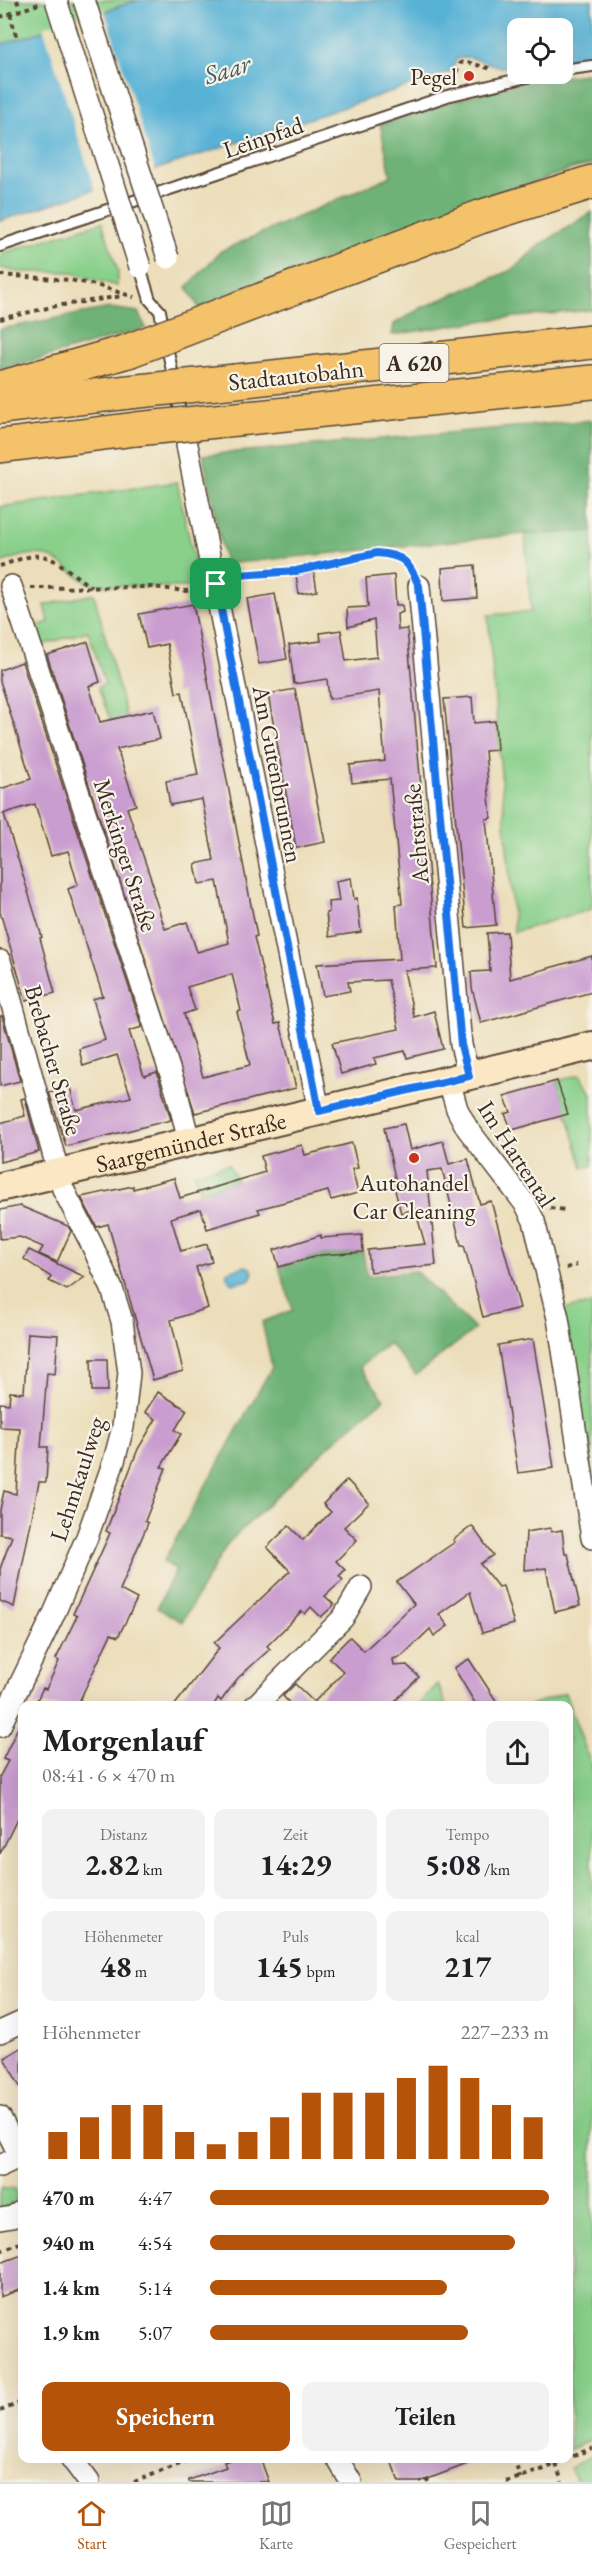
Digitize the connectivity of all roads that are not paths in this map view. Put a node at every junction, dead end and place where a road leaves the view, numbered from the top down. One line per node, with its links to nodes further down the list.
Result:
1 (84, 0): 8 (street, bridge)
2 (49, 2): 9 (street, bridge)
3 (592, 66): 4 (lane)
4 (573, 69)
5 (507, 80): 7 (lane, Leinpfad)
6 (592, 182): 12 (highway, bridge)
7 (0, 246)
8 (168, 258)
9 (140, 267): 15 (lane)
10 (592, 342): 13 (highway, Stadtautobahn / A 620, bridge)
11 (588, 384): 14 (highway, Stadtautobahn / A 620, bridge)
12 (0, 388)
13 (0, 407)
14 (0, 446)
15 (187, 446): 21 (street, Am Gutenbrunnen)
16 (11, 586): 22 (street, Merkinger Straße)
17 (419, 586): 20 (street, Achtstraße)
18 (0, 961): 23 (street, Brebacher Straße)
19 (592, 1046): 20 (street, Saargemünder Straße)
20 (459, 1078): 21 (street, Saargemünder Straße); 25 (street, Im Hartental)
21 (319, 1111): 22 (street, Saargemünder Straße)
22 (189, 1141): 23 (street, Saargemünder Straße)
23 (58, 1172): 24 (street, Saargemünder Straße); 28 (street, Lehmkaulweg)
24 (0, 1187)
25 (592, 1538)
26 (361, 1587): 27 (street)
27 (260, 1701)
28 (0, 1726)
29 (18, 2024): 30 (street)
30 (0, 2032)
31 (0, 2117): 32 (street)
32 (18, 2151)
33 (18, 2159): 34 (street)
34 (0, 2166)
35 (18, 2213): 36 (street)
36 (0, 2219)
37 (75, 2463): 39 (street)
38 (340, 2463): 40 (street)
39 (89, 2482)
40 (351, 2482)

